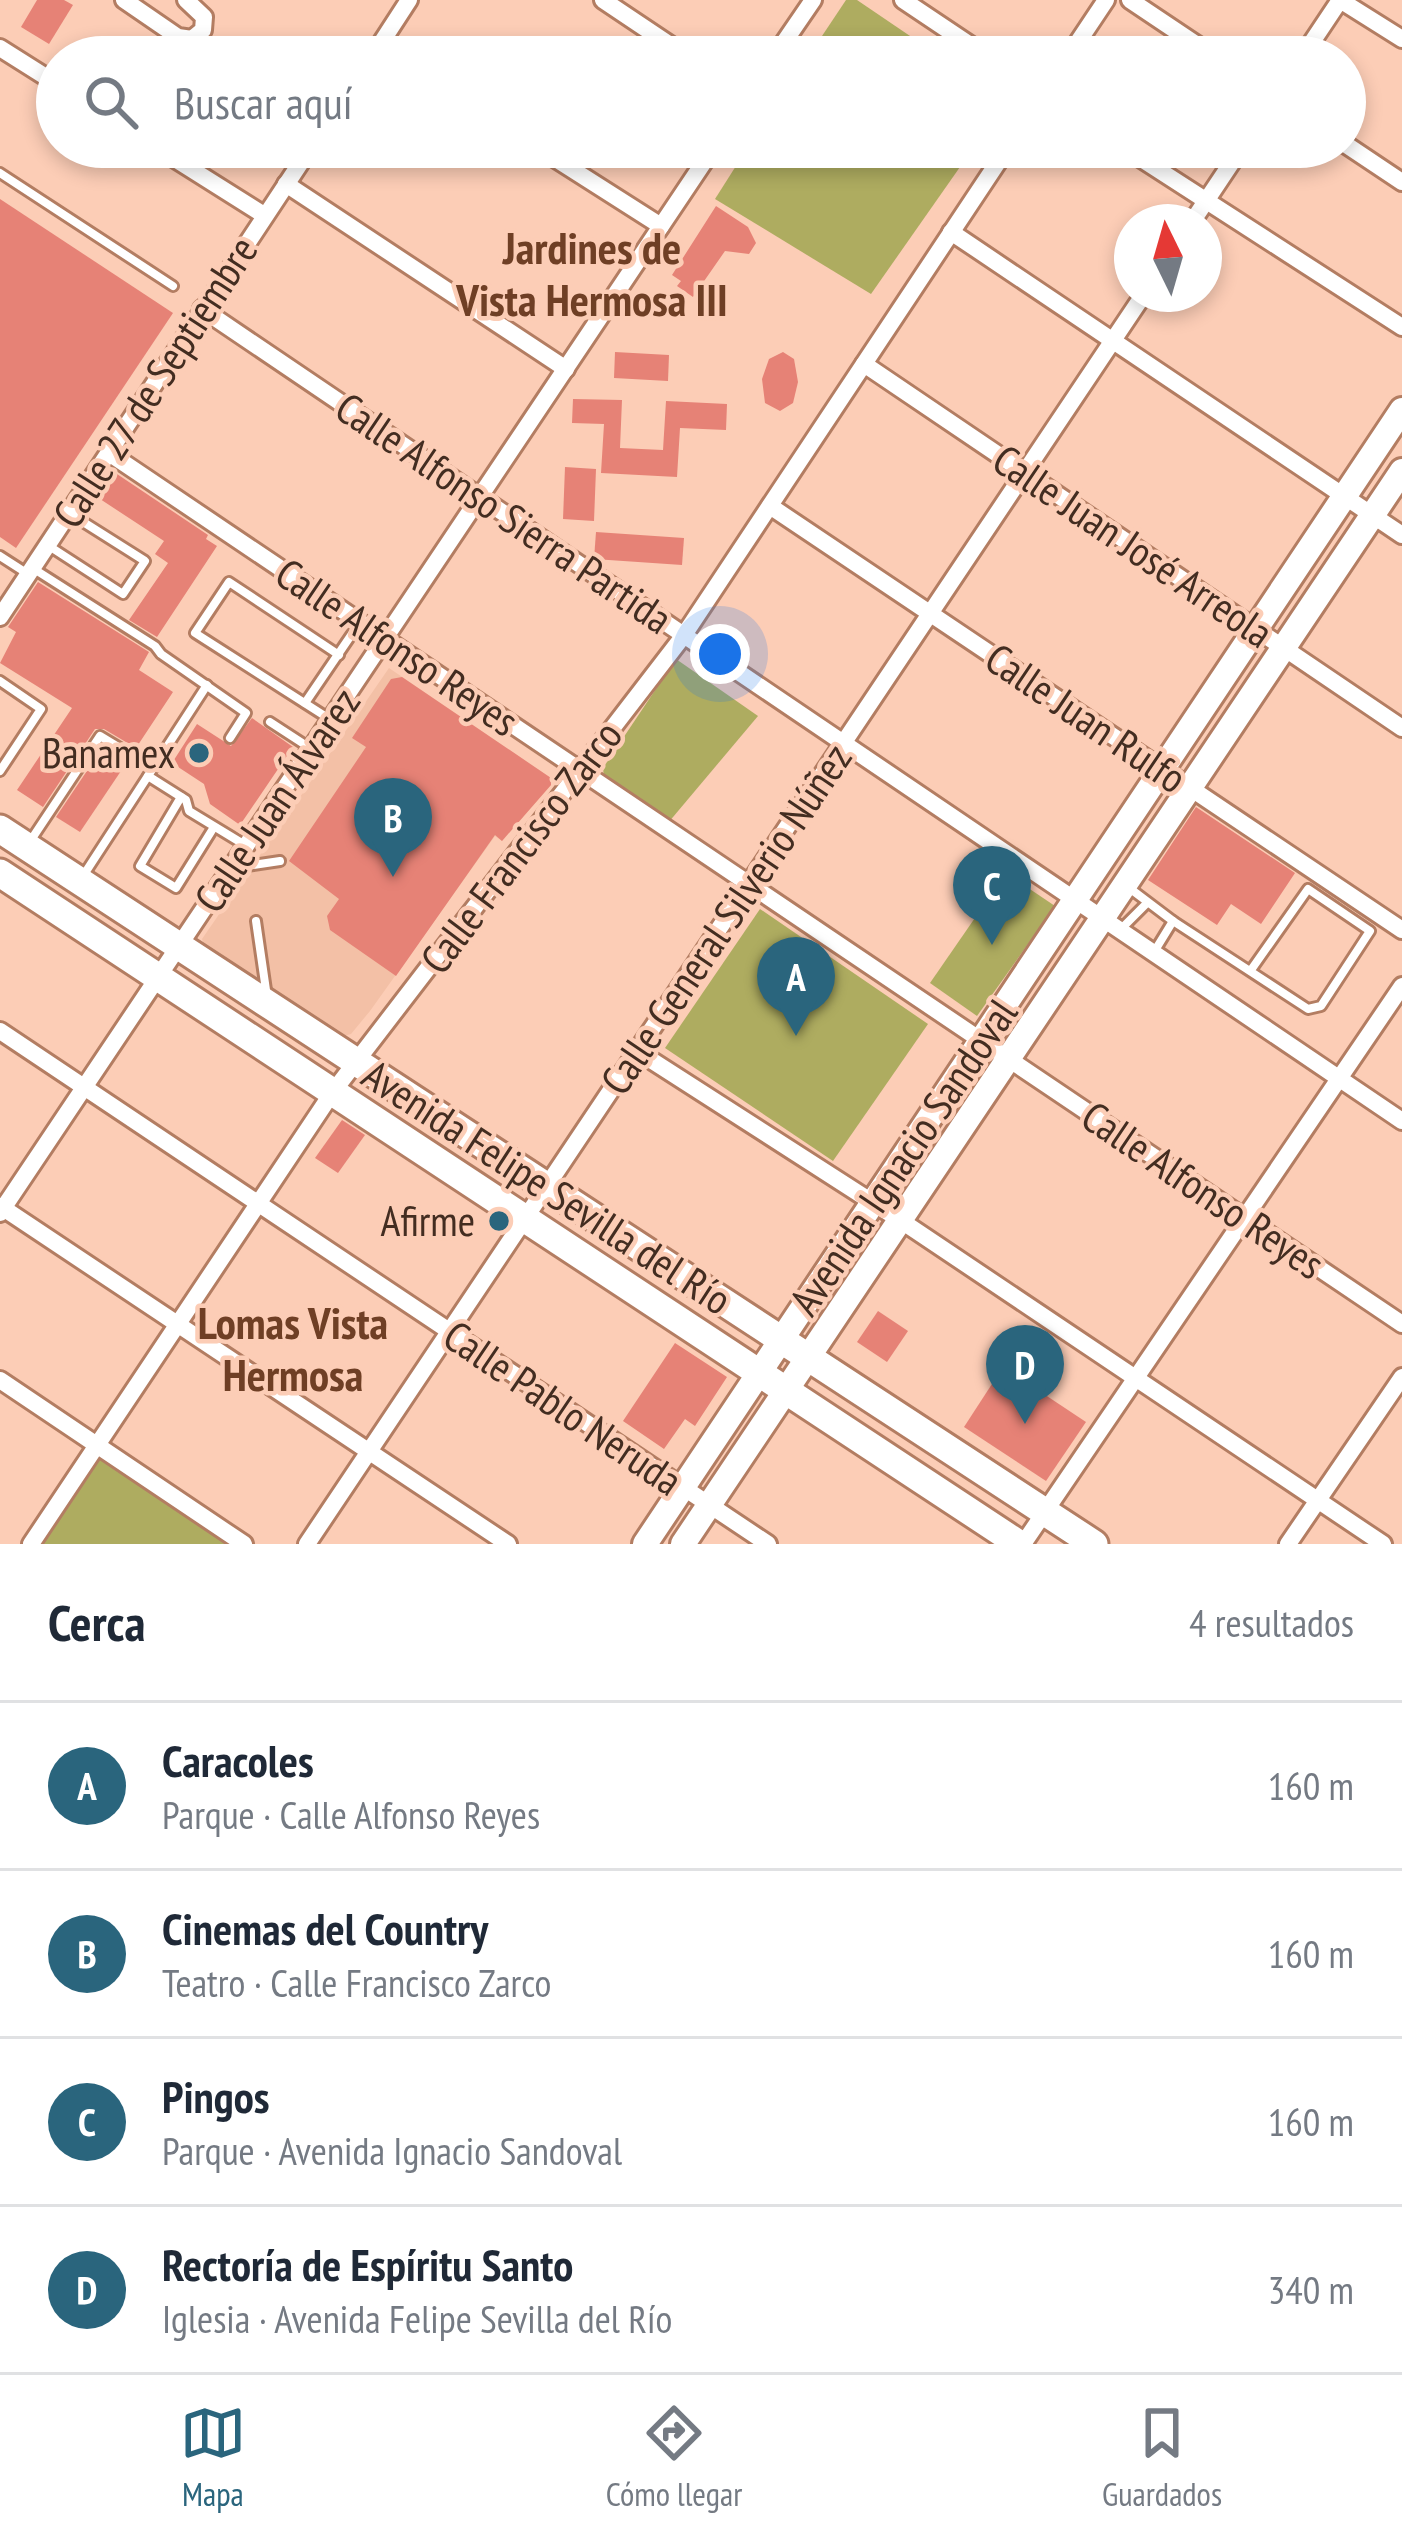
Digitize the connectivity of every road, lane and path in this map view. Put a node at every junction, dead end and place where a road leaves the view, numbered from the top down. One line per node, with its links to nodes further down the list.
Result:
1 (124, 0): 10 (street)
2 (409, 0): 12 (street)
3 (603, 0): 13 (street)
4 (813, 0): 14 (street)
5 (902, 0): 15 (street)
6 (1106, 0): 16 (street)
7 (1130, 0): 17 (street)
8 (1340, 0): 18 (street); 19 (street)
9 (192, 2): 11 (street)
10 (180, 36)
11 (198, 36)
12 (385, 36)
13 (657, 36)
14 (788, 36)
15 (956, 36)
16 (1082, 36)
17 (1184, 36)
18 (1316, 36)
19 (1402, 38)
20 (0, 48): 21 (street)
21 (36, 71)
22 (1366, 158): 31 (street)
23 (189, 168): 34 (street)
24 (297, 168): 32 (street, Calle 27 de Septiembre)
25 (571, 168): 35 (street)
26 (700, 168): 35 (street, Calle Juan Álvarez)
27 (994, 168): 36 (street, Calle Francisco Zarco)
28 (1154, 168): 33 (street)
29 (1228, 168): 33 (street)
30 (0, 173): 37 (lane)
31 (1402, 182)
32 (286, 184): 34 (street, Calle 27 de Septiembre); 43 (street)
33 (1205, 202): 40 (street)
34 (264, 215): 38 (street, Calle 27 de Septiembre)
35 (661, 226): 43 (street, Calle Juan Álvarez)
36 (951, 232): 41 (street); 42 (street, Calle Francisco Zarco)
37 (173, 286)
38 (202, 309): 45 (street, Calle 27 de Septiembre); 49 (street, Calle Alfonso Sierra Partida)
39 (1132, 312): 41 (street, Calle General Silverio Núñez)
40 (1402, 327)
41 (1112, 341): 47 (street, Calle General Silverio Núñez); 48 (street)
42 (864, 364): 47 (street, Calle Juan José Arreola); 50 (street, Calle Francisco Zarco)
43 (566, 369): 49 (street, Calle Juan Álvarez)
44 (1402, 410): 48 (main road, Avenida Ignacio Sandoval)
45 (109, 453): 51 (street, Calle 27 de Septiembre); 59 (street, Calle Alfonso Reyes)
46 (1402, 471): 52 (main road, Avenida Ignacio Sandoval)
47 (1024, 472): 57 (street, Calle General Silverio Núñez); 60 (street, Calle Juan José Arreola)
48 (1344, 496): 52 (street); 60 (main road, Avenida Ignacio Sandoval)
49 (480, 497): 61 (street, Calle Alfonso Sierra Partida); 62 (street, Calle Juan Álvarez)
50 (770, 506): 57 (street, Calle Juan Rulfo); 61 (street, Calle Francisco Zarco)
51 (69, 513): 54 (street, Calle 27 de Septiembre); 54 (lane)
52 (1372, 515): 53 (street); 63 (main road, Avenida Ignacio Sandoval)
53 (1402, 535)
54 (48, 545): 56 (street, Calle 27 de Septiembre)
55 (0, 556): 56 (lane)
56 (30, 571): 58 (street, Calle 27 de Septiembre); 66 (lane)
57 (930, 613): 72 (street, Calle General Silverio Núñez); 74 (street, Calle Juan Rulfo)
58 (0, 617)
59 (359, 622): 62 (street, Calle Alfonso Reyes); 64 (lane)
60 (1256, 628): 63 (street, Calle Juan José Arreola); 74 (main road, Avenida Ignacio Sandoval)
61 (684, 635): 72 (street, Calle Alfonso Sierra Partida); 75 (street, Calle Francisco Zarco)
62 (385, 639): 68 (street, Calle Juan Álvarez); 75 (street, Calle Alfonso Reyes)
63 (1284, 647): 70 (street, Calle Juan José Arreola); 78 (main road, Avenida Ignacio Sandoval)
64 (339, 655): 67 (lane); 67 (lane)
65 (0, 681): 76 (lane)
66 (207, 685): 71 (lane); 77 (lane)
67 (305, 703): 68 (lane)
68 (331, 719): 73 (street, Calle Juan Álvarez)
69 (270, 722): 73 (lane)
70 (1402, 728)
71 (230, 738)
72 (844, 743): 88 (street, Calle General Silverio Núñez); 90 (street, Calle Alfonso Sierra Partida)
73 (311, 749): 82 (street, Calle Juan Álvarez)
74 (1162, 769): 78 (street, Calle Juan Rulfo); 90 (main road, Avenida Ignacio Sandoval)
75 (579, 770): 88 (street, Calle Alfonso Reyes); 106 (street, Calle Francisco Zarco)
76 (0, 771)
77 (151, 772): 79 (lane); 83 (lane); 87 (lane)
78 (1190, 788): 89 (main road, Avenida Ignacio Sandoval); 95 (street, Calle Juan Rulfo)
79 (182, 797): 80 (lane); 80 (lane)
80 (214, 827): 82 (lane)
81 (0, 829): 83 (main road, Avenida Felipe Sevilla del Río)
82 (246, 846): 85 (street, Calle Juan Álvarez)
83 (26, 847): 87 (main road, Avenida Felipe Sevilla del Río)
84 (280, 861): 85 (lane)
85 (231, 868): 96 (street, Calle Juan Álvarez)
86 (0, 873): 99 (main road, Avenida Felipe Sevilla del Río)
87 (79, 882): 96 (main road, Avenida Felipe Sevilla del Río)
88 (749, 884): 103 (street, Calle Alfonso Reyes); 104 (street, Calle General Silverio Núñez)
89 (1125, 885): 91 (lane); 94 (main road, Avenida Ignacio Sandoval)
90 (1075, 900): 94 (street, Calle Alfonso Sierra Partida); 103 (main road, Avenida Ignacio Sandoval)
91 (1147, 903): 93 (lane); 94 (lane)
92 (256, 921): 101 (lane)
93 (1173, 922): 97 (lane); 98 (lane)
94 (1111, 924): 97 (street, Calle Alfonso Sierra Partida); 105 (main road, Avenida Ignacio Sandoval)
95 (1402, 930)
96 (179, 946): 99 (street, Calle Juan Álvarez); 101 (main road, Avenida Felipe Sevilla del Río)
97 (1153, 953): 107 (street, Calle Alfonso Sierra Partida)
98 (1251, 970): 98 (lane)
99 (160, 975): 108 (street, Calle Juan Álvarez); 109 (main road, Avenida Felipe Sevilla del Río)
100 (1402, 986): 107 (street)
101 (268, 1004): 106 (main road, Avenida Felipe Sevilla del Río)
102 (0, 1031): 108 (street, Calle Pablo Neruda)
103 (981, 1040): 105 (street, Calle Alfonso Reyes); 113 (main road, Avenida Ignacio Sandoval)
104 (638, 1051): 111 (street, Calle General Silverio Núñez); 113 (street)
105 (1008, 1059): 116 (street, Calle Alfonso Reyes); 117 (main road, Avenida Ignacio Sandoval)
106 (356, 1062): 109 (street, Calle Francisco Zarco); 111 (main road, Avenida Felipe Sevilla del Río)
107 (1340, 1079): 110 (street, Calle Alfonso Sierra Partida); 116 (street)
108 (84, 1088): 112 (street, Calle Pablo Neruda); 114 (street, Calle Juan Álvarez)
109 (332, 1093): 112 (street, Calle Francisco Zarco); 115 (main road, Avenida Felipe Sevilla del Río)
110 (1402, 1121)
111 (546, 1186): 115 (street, Calle General Silverio Núñez); 121 (main road, Avenida Felipe Sevilla del Río)
112 (256, 1202): 119 (street, Calle Francisco Zarco); 120 (street, Calle Pablo Neruda)
113 (873, 1203): 117 (street); 121 (main road, Avenida Ignacio Sandoval)
114 (1, 1209): 119 (street)
115 (524, 1218): 120 (street, Calle General Silverio Núñez); 123 (main road, Avenida Felipe Sevilla del Río)
116 (1245, 1219): 118 (street, Calle Alfonso Reyes); 125 (street)
117 (900, 1220): 122 (main road, Avenida Ignacio Sandoval); 125 (street)
118 (1402, 1324)
119 (180, 1326): 128 (street, Calle Francisco Zarco); 129 (street)
120 (448, 1331): 129 (street, Calle General Silverio Núñez); 130 (street, Calle Pablo Neruda)
121 (780, 1341): 122 (main road, Avenida Felipe Sevilla del Río); 123 (main road, Avenida Ignacio Sandoval)
122 (807, 1360): 127 (main road, Avenida Ignacio Sandoval); 133 (main road, Avenida Felipe Sevilla del Río)
123 (758, 1374): 127 (main road, Avenida Felipe Sevilla del Río); 130 (main road, Avenida Ignacio Sandoval)
124 (1402, 1377): 131 (street)
125 (1137, 1379): 131 (street); 133 (street)
126 (0, 1380): 128 (street)
127 (784, 1393): 132 (main road, Avenida Ignacio Sandoval); 141 (main road, Avenida Felipe Sevilla del Río)
128 (98, 1446): 134 (street, Calle Francisco Zarco); 135 (street)
129 (369, 1451): 136 (street, Calle General Silverio Núñez); 137 (street)
130 (682, 1487): 132 (street, Calle Pablo Neruda); 138 (main road, Avenida Ignacio Sandoval)
131 (1318, 1501): 143 (street); 144 (street)
132 (709, 1505): 139 (main road, Avenida Ignacio Sandoval); 140 (street, Calle Pablo Neruda)
133 (1046, 1512): 141 (street); 142 (main road, Avenida Felipe Sevilla del Río)
134 (31, 1544)
135 (244, 1544)
136 (308, 1544)
137 (508, 1544)
138 (645, 1544)
139 (683, 1544)
140 (768, 1544)
141 (1021, 1544)
142 (1094, 1544)
143 (1288, 1544)
144 (1383, 1544)

